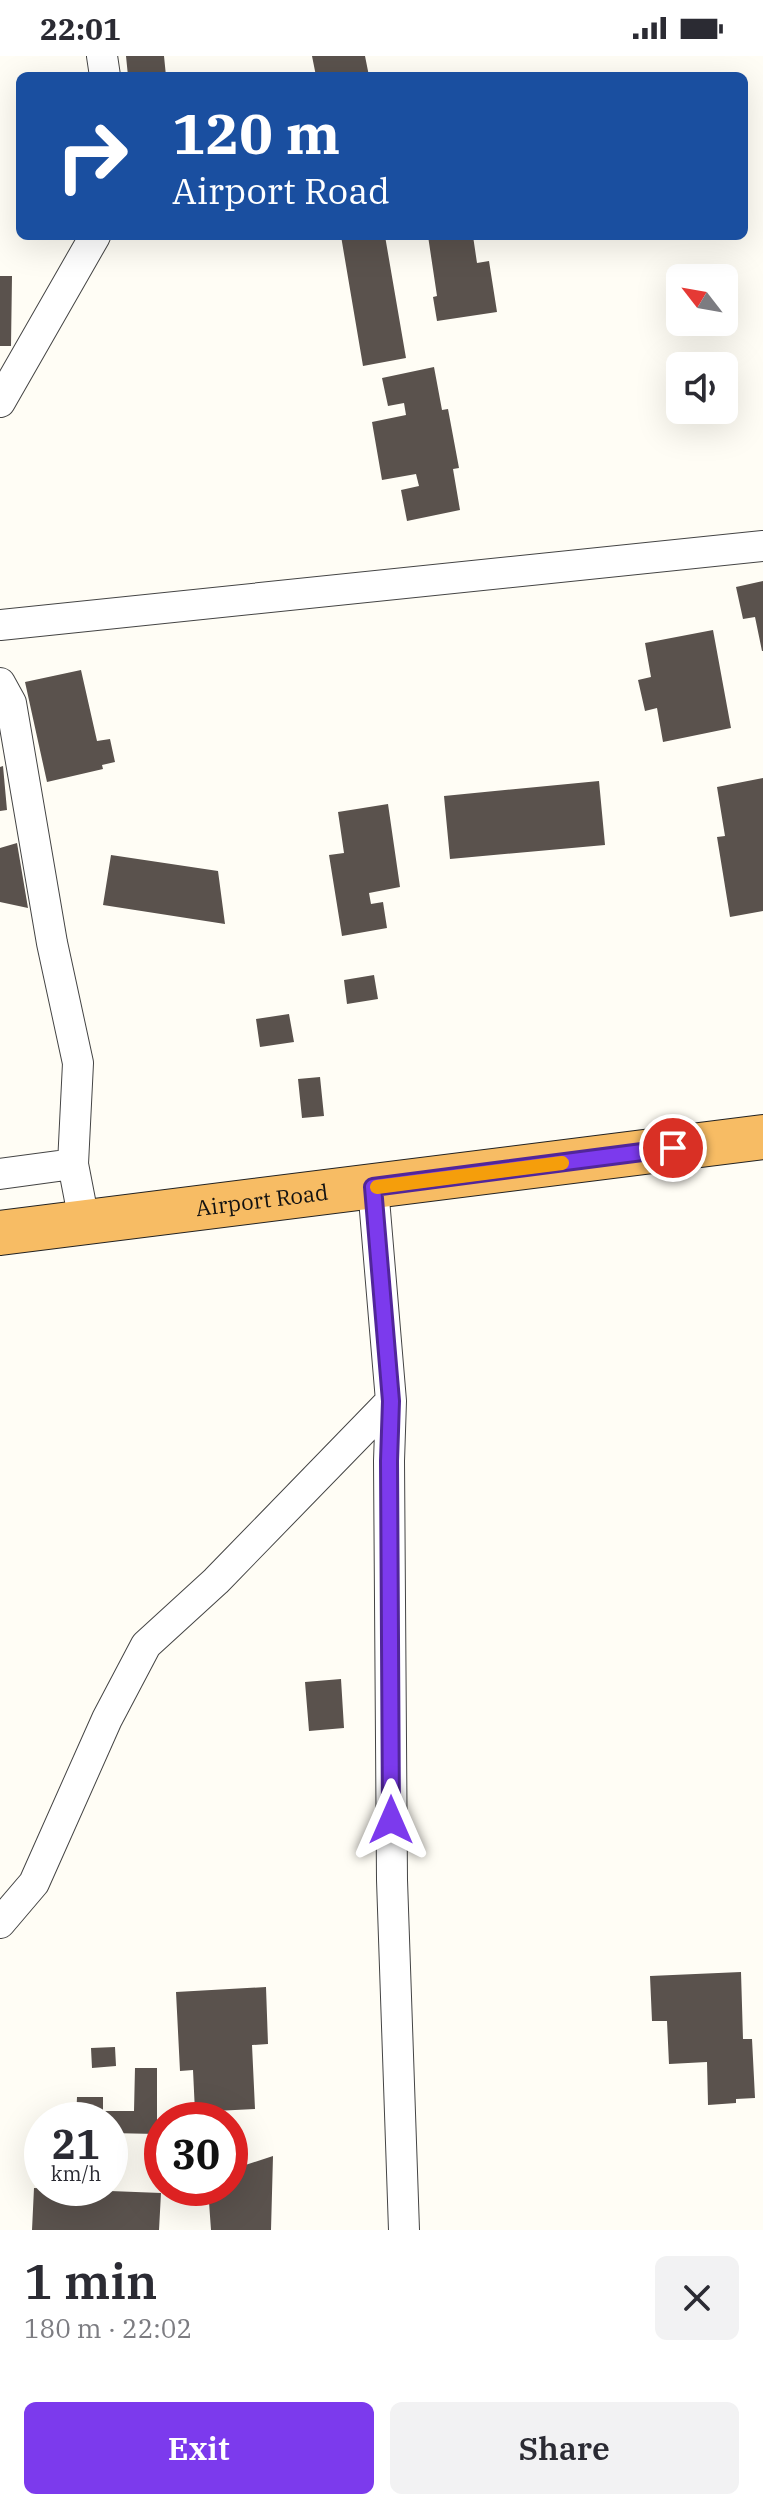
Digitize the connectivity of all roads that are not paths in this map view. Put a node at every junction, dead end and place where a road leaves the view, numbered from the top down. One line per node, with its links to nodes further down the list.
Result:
1 (93, 240): 2 (street)
2 (0, 402)
3 (763, 546): 4 (street)
4 (0, 625)
5 (0, 683): 7 (street)
6 (763, 1137): 9 (highway, Airport Road)
7 (73, 1164): 8 (street); 10 (street)
8 (0, 1174)
9 (373, 1187): 10 (highway, Airport Road); 12 (street)
10 (84, 1221): 11 (highway, Airport Road)
11 (0, 1233)
12 (391, 1401): 13 (street); 14 (street)
13 (0, 1923)
14 (404, 2230)

